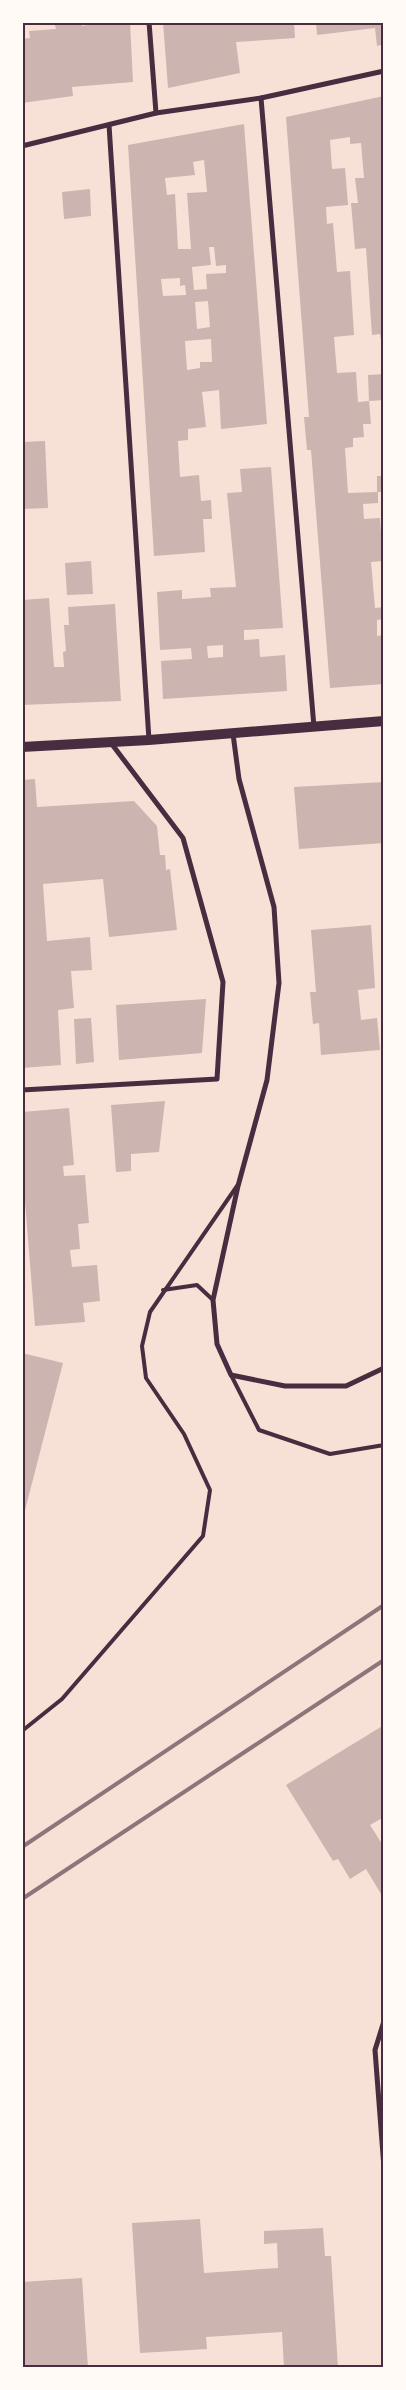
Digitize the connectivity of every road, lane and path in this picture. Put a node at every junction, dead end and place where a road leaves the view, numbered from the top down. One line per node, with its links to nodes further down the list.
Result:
1 (149, 22): 4 (street)
2 (384, 71): 3 (street)
3 (261, 98): 4 (street); 8 (street)
4 (156, 113): 5 (street)
5 (109, 125): 6 (street); 10 (street)
6 (22, 146)
7 (384, 721): 8 (main road)
8 (314, 727): 9 (main road)
9 (233, 734): 10 (main road); 14 (street)
10 (149, 740): 11 (main road)
11 (110, 741): 12 (main road); 13 (street)
12 (22, 747)
13 (22, 1090)
14 (238, 1186): 15 (lane); 16 (street)
15 (164, 1290): 16 (lane); 20 (lane)
16 (213, 1300): 18 (street)
17 (384, 1368): 18 (street)
18 (231, 1374): 19 (lane)
19 (384, 1445)
20 (22, 1731)
21 (382, 2023): 22 (street)
22 (384, 2168)

